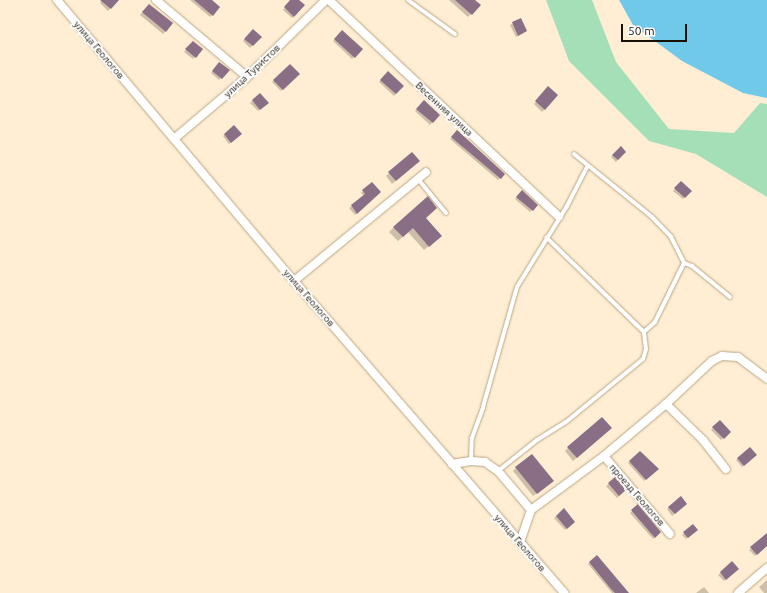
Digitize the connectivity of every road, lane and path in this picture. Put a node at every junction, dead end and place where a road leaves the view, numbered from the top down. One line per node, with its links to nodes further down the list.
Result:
1 (57, 0): 8 (street, улица Геологов)
2 (156, 0): 7 (street)
3 (326, 0): 7 (street, улица Туристов)
4 (329, 0): 14 (street, Весенняя улица)
5 (408, 0): 6 (lane)
6 (455, 34)
7 (247, 77): 8 (street, улица Туристов)
8 (174, 138): 17 (street, улица Геологов)
9 (574, 154): 10 (lane)
10 (587, 167): 14 (lane); 16 (lane)
11 (426, 172): 12 (street)
12 (418, 179): 13 (lane); 17 (street)
13 (446, 213)
14 (560, 217): 15 (lane)
15 (546, 237): 19 (lane); 23 (lane)
16 (684, 263): 18 (lane); 19 (lane)
17 (294, 281): 24 (street, улица Геологов)
18 (730, 297)
19 (644, 332): 26 (lane)
20 (767, 379): 21 (street)
21 (666, 404): 22 (street); 25 (street)
22 (604, 456): 27 (street); 28 (street, проезд Геологов)
23 (471, 461): 24 (street); 26 (street)
24 (452, 464): 29 (street, улица Геологов)
25 (726, 469)
26 (498, 471): 27 (street)
27 (531, 510): 29 (street)
28 (670, 534)
29 (520, 542): 31 (street, улица Геологов)
30 (767, 568): 32 (street)
31 (564, 593)
32 (739, 593)

